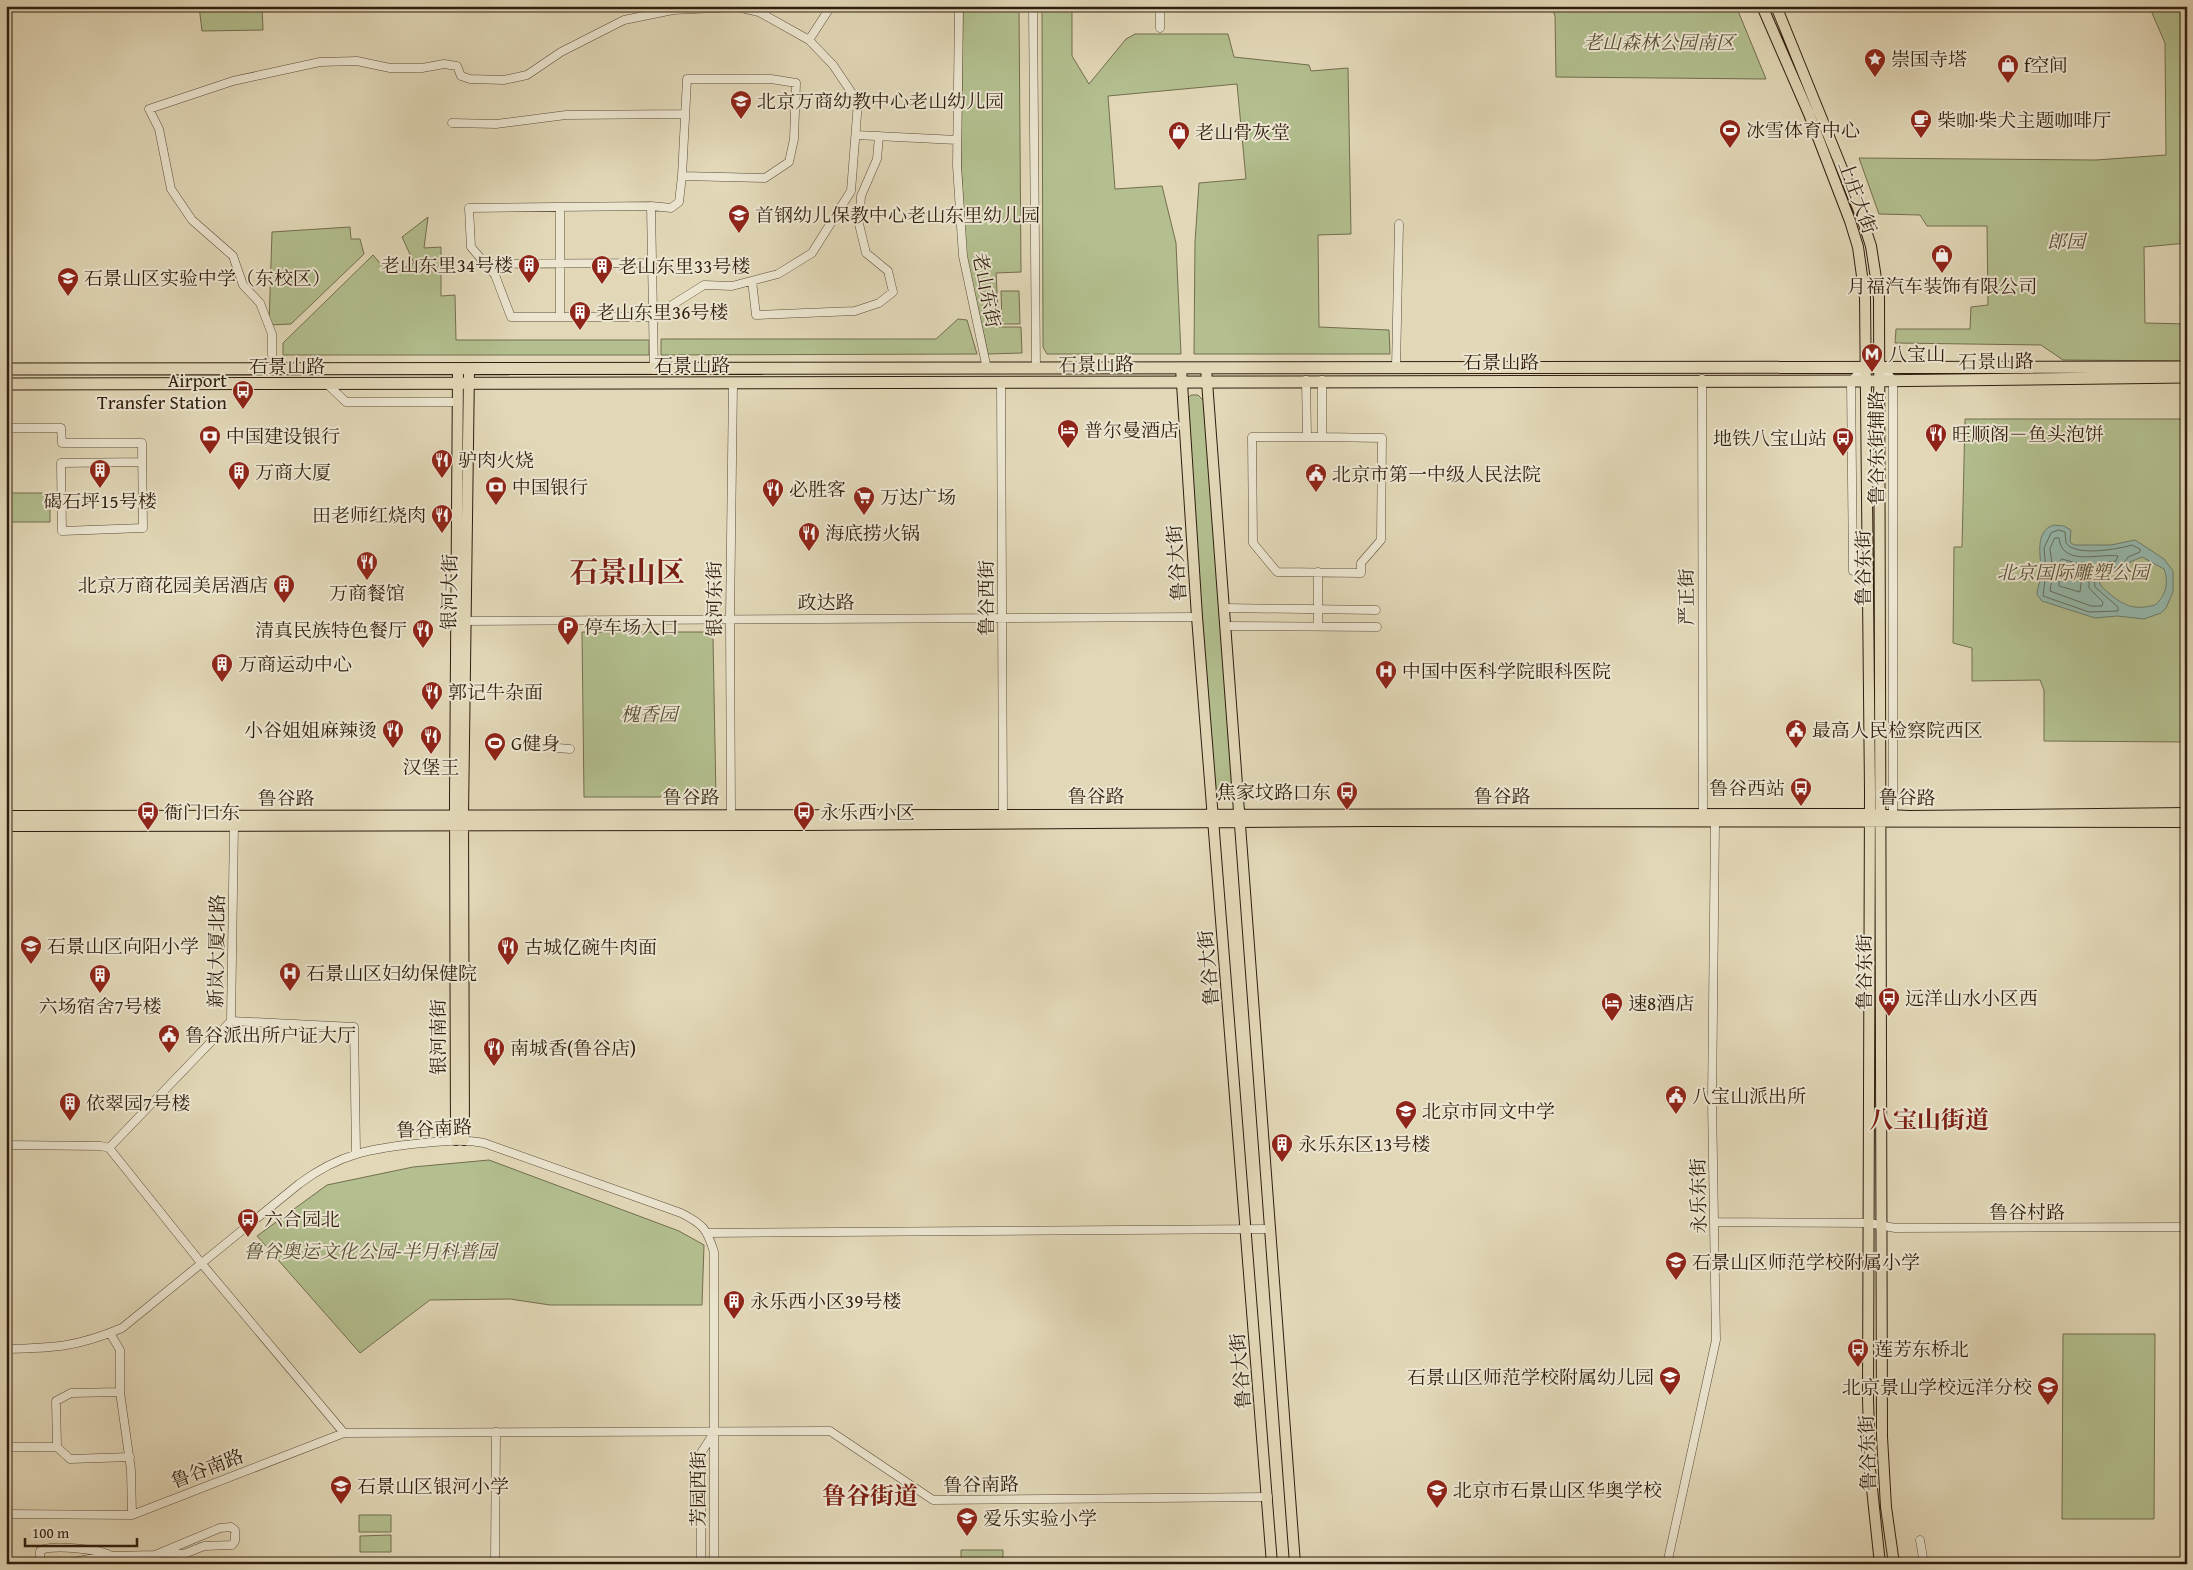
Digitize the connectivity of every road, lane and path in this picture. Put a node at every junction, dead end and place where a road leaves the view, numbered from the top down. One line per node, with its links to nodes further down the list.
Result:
1 (831, 6): 8 (street)
2 (959, 6): 13 (street, 老山东街)
3 (1033, 6): 32 (street)
4 (1160, 6): 7 (street)
5 (1762, 6): 25 (main road, 上庄大街)
6 (1776, 6): 26 (main road, 上庄大街)
7 (1160, 28)
8 (809, 40): 11 (street); 24 (street)
9 (685, 114): 10 (street); 14 (street); 14 (street)
10 (452, 123)
11 (856, 135): 12 (street); 21 (street)
12 (878, 136): 13 (street); 21 (street)
13 (958, 140): 35 (street, 老山东街)
14 (682, 176): 15 (street)
15 (652, 206): 16 (street); 18 (street)
16 (560, 207): 19 (street); 20 (street)
17 (1399, 224): 30 (street)
18 (652, 263): 20 (street); 23 (street)
19 (486, 264): 20 (street); 22 (street)
20 (560, 264): 22 (street)
21 (752, 281): 23 (street)
22 (560, 317): 23 (street)
23 (653, 317): 34 (street)
24 (272, 355)
25 (1866, 366): 26 (highway, 石景山路); 30 (highway, 石景山路); 42 (street); 43 (main road, 上庄大街)
26 (1881, 366): 27 (highway, 石景山路); 44 (main road, 上庄大街)
27 (2187, 367)
28 (1181, 368): 29 (highway, 石景山路); 32 (highway, 石景山路); 41 (main road, 鲁谷大街)
29 (1206, 368): 30 (highway, 石景山路); 38 (main road)
30 (1396, 368)
31 (6, 369): 33 (highway, 石景山路)
32 (1036, 369): 35 (highway, 石景山路)
33 (464, 370): 34 (highway, 石景山路); 45 (main road, 银河大街)
34 (654, 370): 35 (highway, 石景山路)
35 (987, 370)
36 (2187, 377): 44 (highway, 石景山路)
37 (1702, 379): 40 (highway, 石景山路); 42 (highway, 石景山路); 72 (street, 严正街)
38 (1207, 380): 39 (highway, 石景山路); 41 (highway, 石景山路); 57 (main road)
39 (1306, 380): 40 (highway, 石景山路); 52 (street)
40 (1322, 380): 53 (street)
41 (1182, 381): 46 (highway, 石景山路); 60 (main road, 鲁谷大街)
42 (1851, 381): 43 (highway, 石景山路); 56 (street, 鲁谷东街)
43 (1866, 381): 44 (highway, 石景山路); 56 (main road, 鲁谷东街)
44 (1887, 381): 73 (street, 鲁谷东街辅路); 78 (main road, 鲁谷东街)
45 (464, 382): 47 (highway, 石景山路); 48 (highway, 石景山路); 50 (main road, 银河大街); 63 (main road, 银河大街)
46 (1001, 382): 48 (highway, 石景山路); 61 (street, 鲁谷西街)
47 (326, 383): 49 (highway, 石景山路); 50 (street)
48 (733, 383): 62 (street, 银河东街)
49 (6, 384)
50 (458, 402): 63 (main road, 银河大街)
51 (6, 428): 54 (street)
52 (1306, 437): 53 (street); 55 (street)
53 (1322, 437): 55 (street)
54 (142, 462): 54 (street)
55 (1318, 572): 58 (street)
56 (1868, 572): 77 (main road, 鲁谷东街)
57 (1224, 608): 58 (street); 64 (main road)
58 (1318, 609): 59 (street); 65 (street)
59 (1376, 610)
60 (1197, 617): 61 (street, 政达路); 75 (main road, 鲁谷大街)
61 (1002, 618): 62 (street, 政达路); 71 (street, 鲁谷西街)
62 (730, 620): 63 (street, 政达路); 70 (street, 银河东街)
63 (461, 621): 79 (main road, 银河大街)
64 (1225, 626): 65 (street); 76 (main road)
65 (1318, 626): 66 (street)
66 (1377, 627)
67 (558, 748): 68 (street)
68 (570, 749)
69 (2187, 813): 73 (main road, 鲁谷路)
70 (731, 814): 71 (main road, 鲁谷路); 79 (main road, 鲁谷路)
71 (1003, 814): 75 (main road, 鲁谷路)
72 (1703, 814): 76 (main road, 鲁谷路); 77 (main road, 鲁谷路)
73 (1893, 815): 78 (main road, 鲁谷路)
74 (6, 816): 79 (main road, 鲁谷路)
75 (1213, 818): 76 (main road, 鲁谷路); 79 (main road, 鲁谷路); 93 (main road, 鲁谷大街)
76 (1239, 818): 81 (main road, 鲁谷路); 94 (main road)
77 (1868, 818): 78 (main road, 鲁谷路); 81 (main road, 鲁谷路); 90 (main road, 鲁谷东街)
78 (1881, 819): 80 (main road, 鲁谷路); 92 (main road, 鲁谷东街)
79 (459, 820): 82 (main road, 鲁谷路); 85 (main road, 银河南街)
80 (2187, 822)
81 (1715, 823): 89 (street, 永乐东街)
82 (234, 825): 83 (main road, 鲁谷路); 84 (street, 新岚大厦北路)
83 (6, 826)
84 (231, 1021): 87 (street, 新岚大厦北路); 88 (street)
85 (460, 1140): 88 (street, 鲁谷南路); 95 (street, 鲁谷南路)
86 (6, 1145): 87 (street)
87 (109, 1148): 96 (street)
88 (356, 1152): 96 (street, 鲁谷南路)
89 (1715, 1222): 90 (street, 鲁谷村路); 120 (street, 永乐东街)
90 (1869, 1223): 92 (street, 鲁谷村路); 121 (main road, 鲁谷东街)
91 (2187, 1227): 92 (street, 鲁谷村路)
92 (1883, 1228): 122 (main road, 鲁谷东街)
93 (1246, 1229): 94 (street); 95 (street); 106 (main road, 鲁谷大街)
94 (1270, 1229): 119 (main road)
95 (709, 1233): 101 (street)
96 (202, 1264): 97 (street, 鲁谷南路); 102 (street)
97 (110, 1333): 98 (street, 鲁谷南路); 99 (street)
98 (6, 1349)
99 (120, 1392): 103 (street); 105 (street)
100 (496, 1432): 101 (street, 鲁谷南路); 102 (street, 鲁谷南路); 115 (street)
101 (715, 1432): 106 (street, 鲁谷南路); 116 (street, 芳园西街); 117 (street, 芳园西街)
102 (344, 1433): 108 (street, 鲁谷南路)
103 (57, 1447): 104 (street); 105 (street)
104 (6, 1448)
105 (130, 1456): 108 (street)
106 (1268, 1497): 118 (main road, 鲁谷大街)
107 (6, 1514): 108 (street, 鲁谷南路)
108 (132, 1515)
109 (1920, 1540): 123 (street)
110 (158, 1554): 110 (street); 111 (street); 114 (street)
111 (110, 1560): 112 (street); 113 (street)
112 (44, 1564)
113 (63, 1564)
114 (157, 1564)
115 (495, 1564)
116 (701, 1564)
117 (714, 1564)
118 (1272, 1564)
119 (1295, 1564)
120 (1667, 1564)
121 (1880, 1564)
122 (1894, 1564)
123 (1924, 1564)

